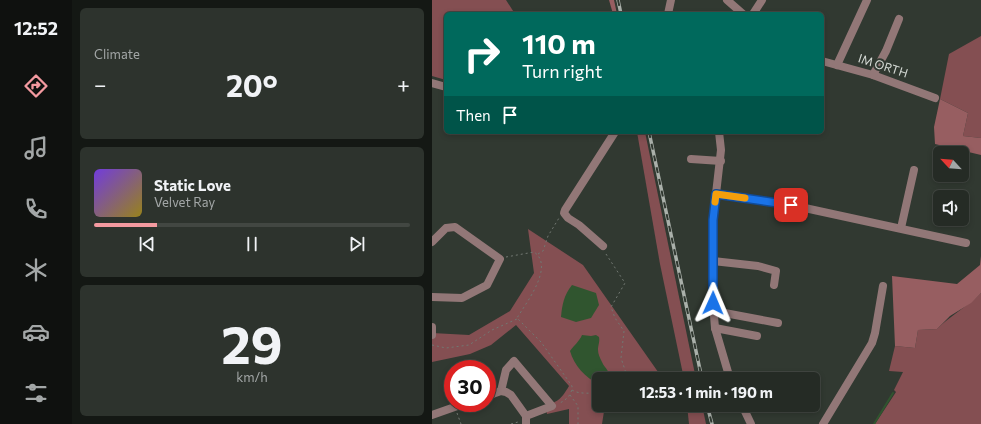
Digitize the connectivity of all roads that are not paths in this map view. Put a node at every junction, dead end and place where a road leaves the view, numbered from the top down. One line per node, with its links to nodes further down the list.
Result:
1 (671, 0): 5 (street)
2 (727, 0): 6 (street)
3 (762, 0): 7 (street)
4 (868, 0): 10 (street)
5 (668, 12)
6 (741, 12)
7 (754, 12)
8 (899, 19): 11 (street)
9 (824, 62): 10 (street, IM ORTH)
10 (837, 65): 11 (street, IM ORTH)
11 (873, 75): 14 (street, IM ORTH)
12 (432, 83): 13 (street)
13 (444, 86)
14 (935, 98)
15 (614, 134): 24 (street)
16 (719, 134): 18 (street)
17 (691, 160): 18 (street)
18 (720, 162): 20 (street)
19 (914, 170): 21 (street)
20 (716, 194): 21 (street); 25 (street)
21 (901, 228): 23 (street)
22 (432, 242): 28 (street)
23 (966, 242)
24 (602, 246)
25 (713, 261): 26 (street); 29 (street)
26 (774, 286)
27 (883, 286): 43 (street)
28 (432, 297)
29 (714, 311): 30 (street); 32 (street)
30 (778, 323)
31 (432, 327): 33 (street)
32 (715, 328): 34 (street); 35 (street)
33 (432, 335)
34 (757, 336)
35 (728, 372)
36 (501, 391): 37 (street); 41 (street); 41 (street)
37 (496, 393)
38 (444, 411): 40 (street)
39 (745, 412): 42 (street)
40 (432, 415)
41 (526, 420)
42 (751, 424)
43 (822, 424)

